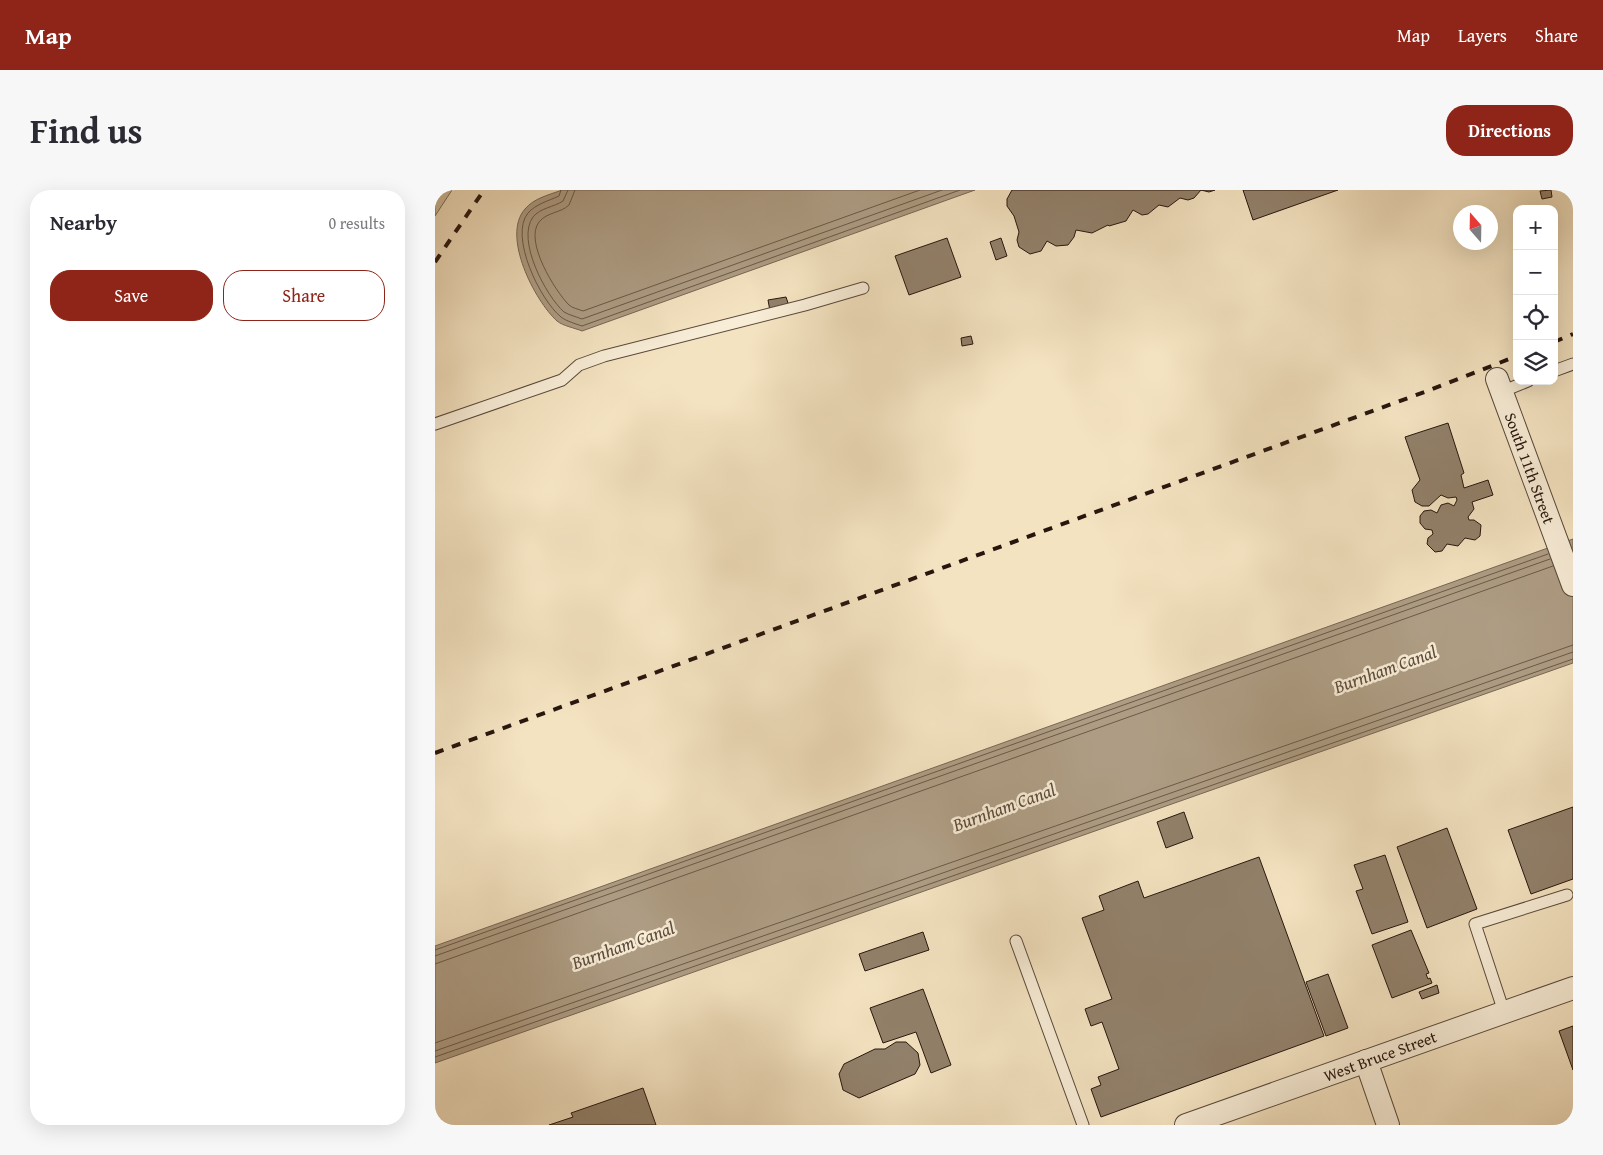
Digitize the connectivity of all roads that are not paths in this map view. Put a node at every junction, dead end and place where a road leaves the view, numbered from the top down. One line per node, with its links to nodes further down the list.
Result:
1 (863, 288): 6 (lane)
2 (1573, 364): 3 (lane)
3 (1558, 370)
4 (1513, 384): 5 (lane)
5 (1499, 386): 7 (street, South 11th Street)
6 (435, 424)
7 (1573, 585)
8 (1567, 895): 11 (lane)
9 (1016, 941): 13 (lane)
10 (1573, 988): 11 (street, West Bruce Street)
11 (1504, 1012): 12 (street, West Bruce Street)
12 (1366, 1061): 14 (street, West Bruce Street); 15 (street)
13 (1083, 1125)
14 (1186, 1125)
15 (1388, 1125)

